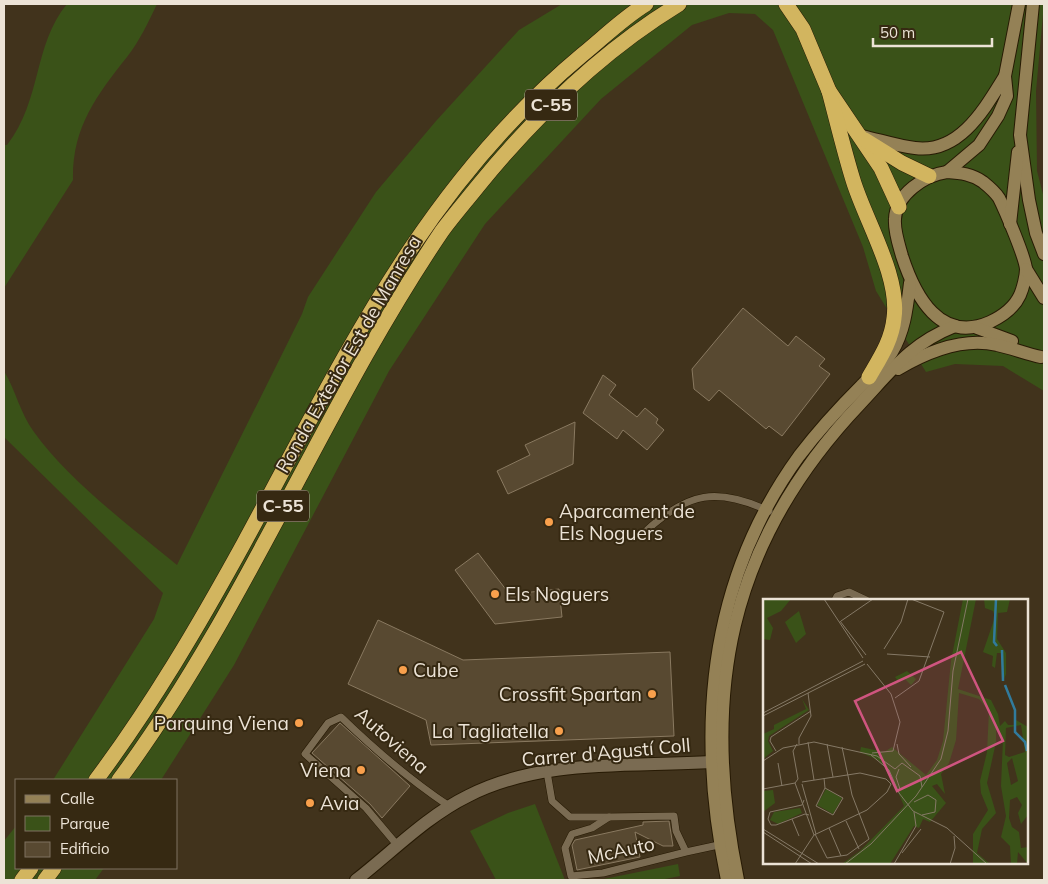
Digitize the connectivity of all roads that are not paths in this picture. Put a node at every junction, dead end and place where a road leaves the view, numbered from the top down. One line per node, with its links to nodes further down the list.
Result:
1 (646, 4): 31 (highway, Ronda Exterior Est de Manresa / C-55)
2 (679, 4): 32 (highway, Ronda Exterior Est de Manresa / C-55)
3 (786, 4): 7 (highway)
4 (796, 4): 7 (highway)
5 (1019, 4): 8 (street)
6 (1034, 4): 11 (street)
7 (803, 29): 9 (highway)
8 (1005, 76): 10 (street); 12 (street)
9 (829, 91): 10 (highway); 23 (highway)
10 (857, 134): 13 (highway); 14 (highway)
11 (1020, 135): 15 (street); 16 (street)
12 (947, 172): 13 (street); 15 (street)
13 (929, 176): 14 (street)
14 (899, 207): 18 (street)
15 (1010, 224): 17 (street)
16 (1044, 254)
17 (1026, 269): 19 (street); 21 (street)
18 (910, 282): 20 (street); 23 (street)
19 (1044, 298)
20 (955, 326): 21 (street); 24 (street)
21 (977, 328): 22 (street)
22 (1043, 358): 24 (street)
23 (869, 377): 25 (street)
24 (886, 377): 25 (street)
25 (771, 512): 26 (lane); 29 (street); 35 (street)
26 (646, 531)
27 (836, 599): 28 (lane)
28 (864, 599)
29 (711, 762): 30 (street, Carrer d'Agustí Coll); 35 (street)
30 (547, 772): 33 (street, Carrer d'Agustí Coll); 34 (lane)
31 (97, 779)
32 (120, 779)
33 (449, 806): 36 (street, Carrer d'Agustí Coll); 36 (lane, Autoviena)
34 (609, 817): 37 (lane, McAuto); 37 (lane, McAuto)
35 (726, 843): 37 (lane, McAuto); 43 (street); 44 (street)
36 (398, 846): 42 (street, Carrer d'Agustí Coll)
37 (686, 852)
38 (30, 869): 40 (highway)
39 (53, 869): 41 (highway)
40 (22, 880)
41 (45, 880)
42 (356, 880)
43 (727, 880)
44 (738, 880)

